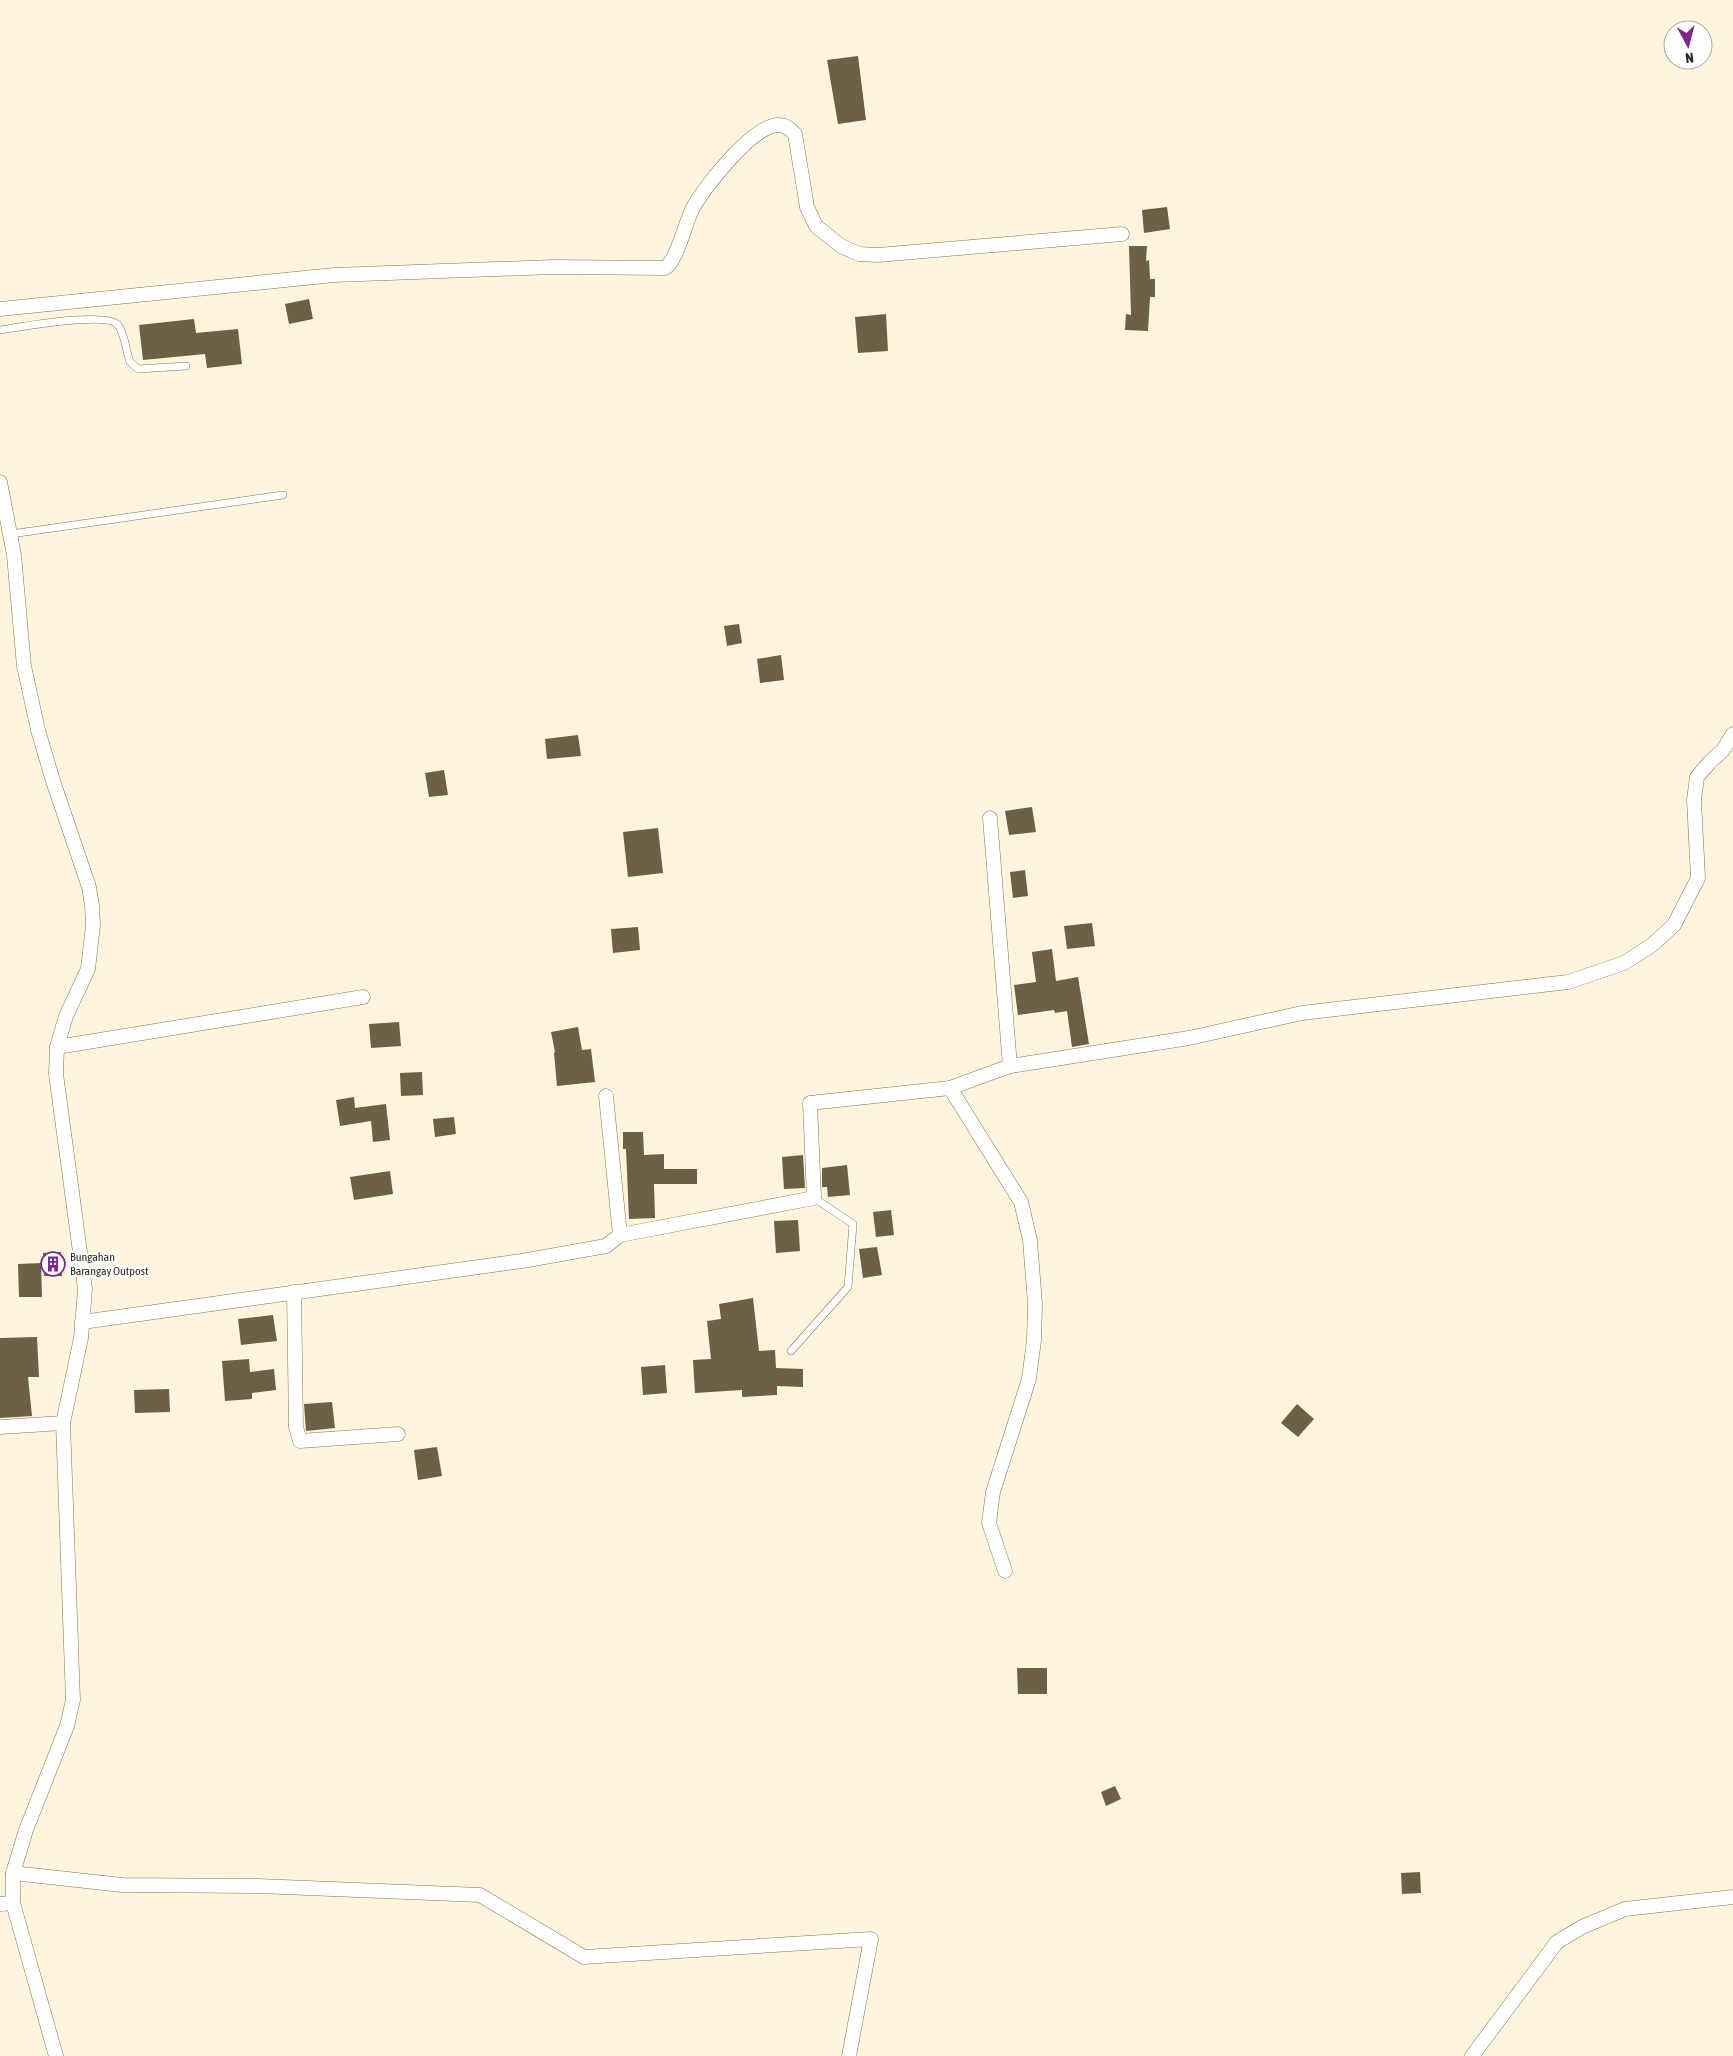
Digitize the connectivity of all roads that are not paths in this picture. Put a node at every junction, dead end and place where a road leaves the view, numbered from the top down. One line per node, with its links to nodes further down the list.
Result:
1 (1122, 234): 2 (street)
2 (0, 309)
3 (0, 330): 4 (lane)
4 (186, 366)
5 (0, 482): 7 (street)
6 (283, 495): 7 (lane)
7 (11, 534): 11 (street)
8 (1733, 734): 12 (street)
9 (990, 818): 12 (street)
10 (363, 997): 11 (street)
11 (57, 1047): 18 (street)
12 (1010, 1066): 13 (street)
13 (950, 1088): 15 (street); 23 (street)
14 (606, 1096): 16 (street)
15 (814, 1198): 16 (street); 19 (lane)
16 (620, 1235): 17 (street)
17 (294, 1292): 18 (street); 22 (street)
18 (82, 1322): 20 (street)
19 (791, 1351)
20 (63, 1423): 21 (street); 24 (street)
21 (0, 1427)
22 (398, 1434)
23 (1005, 1571)
24 (13, 1873): 26 (street); 28 (street)
25 (1733, 1897): 29 (street)
26 (6, 1904): 27 (street)
27 (56, 2056)
28 (849, 2056)
29 (1472, 2056)

